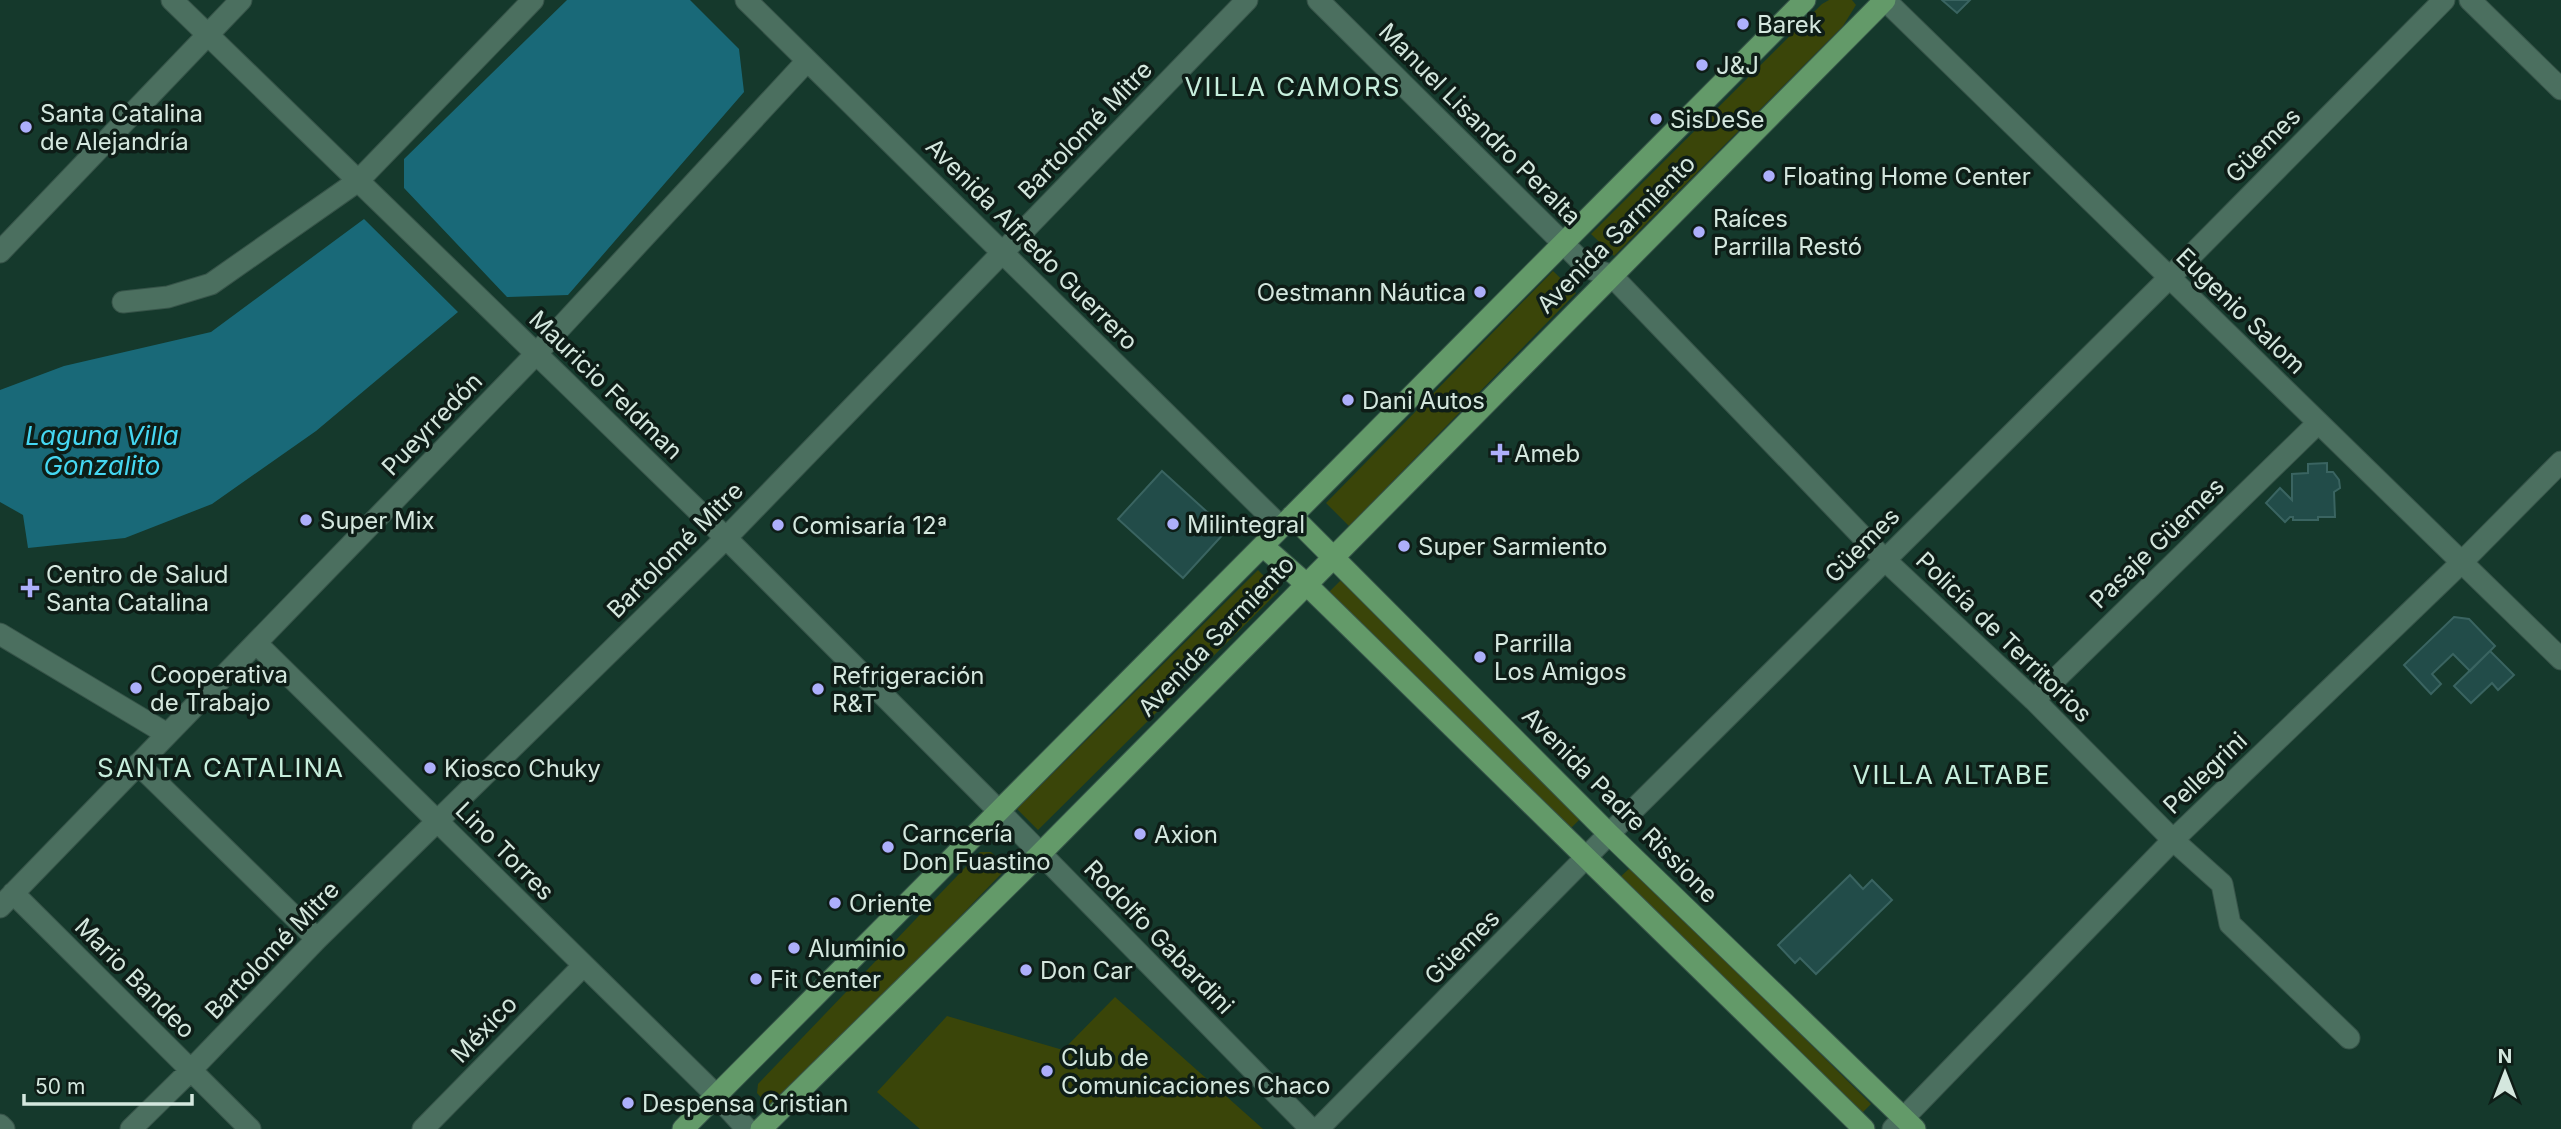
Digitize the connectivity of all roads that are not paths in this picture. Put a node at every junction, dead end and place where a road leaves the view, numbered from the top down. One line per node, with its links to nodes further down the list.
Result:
1 (172, 0): 11 (street, Mauricio Feldman)
2 (242, 0): 11 (street)
3 (533, 0): 14 (street)
4 (746, 0): 12 (street, Avenida Alfredo Guerrero)
5 (1247, 0): 17 (street, Bartolomé Mitre)
6 (1318, 0): 15 (street, Manuel Lisandro Peralta)
7 (1805, 0): 15 (main road, Avenida Sarmiento)
8 (1885, 0): 18 (main road, Avenida Sarmiento); 19 (street, Eugenio Salom)
9 (2444, 0): 19 (street, Güemes)
10 (2470, 0): 13 (street)
11 (207, 36): 14 (street, Mauricio Feldman); 16 (street)
12 (807, 61): 17 (street, Avenida Alfredo Guerrero); 21 (street, Pueyrredón)
13 (2561, 89)
14 (358, 181): 20 (street); 21 (street, Mauricio Feldman)
15 (1563, 243): 18 (street, Manuel Lisandro Peralta); 24 (main road, Avenida Sarmiento)
16 (0, 252)
17 (1004, 253): 24 (street, Avenida Alfredo Guerrero); 25 (street, Bartolomé Mitre)
18 (1611, 275): 27 (main road, Avenida Sarmiento); 28 (street, Policía de Territorios)
19 (2169, 278): 22 (street, Eugenio Salom); 28 (street, Güemes)
20 (123, 302)
21 (536, 354): 25 (street, Mauricio Feldman); 32 (street, Pueyrredón)
22 (2318, 423): 29 (street, Eugenio Salom); 34 (street, Pasaje Güemes)
23 (2561, 462): 29 (street, Pellegrini)
24 (1287, 521): 26 (main road, Avenida Sarmiento); 27 (main road, Avenida Padre Rissione)
25 (726, 538): 37 (street, Mauricio Feldman); 38 (street, Bartolomé Mitre)
26 (1263, 546): 30 (main road); 37 (main road, Avenida Sarmiento)
27 (1333, 555): 30 (main road, Avenida Sarmiento); 39 (main road, Avenida Padre Rissione)
28 (1885, 560): 34 (street, Policía de Territorios); 39 (street, Güemes)
29 (2461, 563): 33 (street, Eugenio Salom); 40 (street, Pellegrini)
30 (1306, 583): 41 (main road, Avenida Sarmiento); 42 (main road)
31 (0, 634): 35 (street)
32 (256, 643): 35 (street, Pueyrredón); 38 (street, Lino Torres)
33 (2561, 659)
34 (2034, 700): 40 (street, Policía de Territorios)
35 (167, 734): 36 (street, Pueyrredón)
36 (138, 764): 43 (street, Pueyrredón); 44 (street)
37 (1000, 812): 41 (street, Rodolfo Gabardini); 48 (main road, Avenida Sarmiento)
38 (438, 820): 44 (street, Bartolomé Mitre); 45 (street, Lino Torres)
39 (1609, 834): 42 (street, Güemes); 50 (main road, Avenida Padre Rissione)
40 (2173, 840): 46 (street, Policía de Territorios); 50 (street, Pellegrini)
41 (1040, 854): 57 (main road, Avenida Sarmiento); 58 (street, Rodolfo Gabardini)
42 (1586, 859): 59 (street, Güemes); 60 (main road)
43 (7, 900): 47 (street, Mario Bandeo)
44 (317, 939): 47 (street, Bartolomé Mitre)
45 (583, 966): 48 (street, Lino Torres); 54 (street, México)
46 (2350, 1038)
47 (190, 1072): 52 (street, Bartolomé Mitre); 53 (street, Mario Bandeo)
48 (716, 1095): 55 (main road, Avenida Sarmiento); 56 (street, Lino Torres)
49 (0, 1125): 51 (street)
50 (1904, 1125)
51 (4, 1129)
52 (131, 1129)
53 (250, 1129)
54 (423, 1129)
55 (683, 1129)
56 (747, 1129)
57 (761, 1129)
58 (1311, 1129)
59 (1318, 1129)
60 (1864, 1129)

